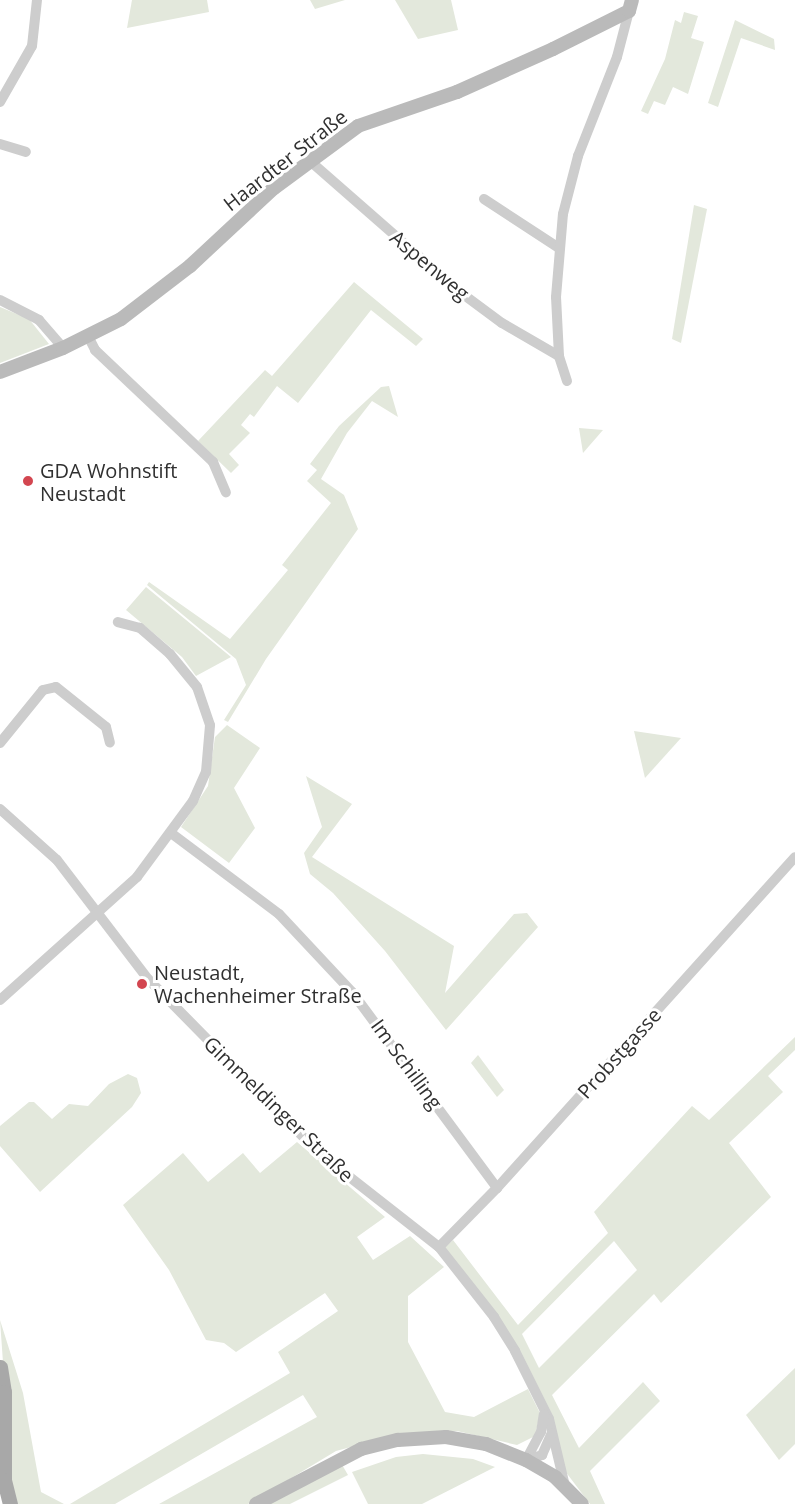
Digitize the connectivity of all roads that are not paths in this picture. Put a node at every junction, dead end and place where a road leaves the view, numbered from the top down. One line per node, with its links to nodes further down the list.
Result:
1 (37, 0): 3 (street)
2 (631, 6): 6 (street, Haardter Straße); 8 (street)
3 (0, 102)
4 (0, 144): 5 (street)
5 (26, 152)
6 (310, 161): 10 (street, Haardter Straße); 12 (street, Aspenweg)
7 (484, 199): 8 (street)
8 (559, 248): 12 (street)
9 (0, 300): 11 (street)
10 (88, 336): 11 (street, Haardter Straße); 15 (street)
11 (63, 348): 13 (street, Haardter Straße)
12 (559, 356): 14 (street)
13 (0, 372)
14 (567, 381)
15 (226, 492)
16 (118, 622): 20 (street)
17 (0, 742): 18 (street)
18 (110, 743)
19 (0, 809): 22 (street, Gimmeldinger Straße)
20 (171, 833): 22 (street); 24 (street, Im Schilling)
21 (795, 857): 24 (street, Probstgasse)
22 (98, 913): 23 (street); 25 (street, Gimmeldinger Straße)
23 (0, 1000)
24 (497, 1188): 25 (street, Probstgasse)
25 (439, 1247): 27 (street, Gimmeldinger Straße)
26 (0, 1367): 31 (main road)
27 (544, 1414): 28 (street, Gimmeldinger Straße); 29 (street)
28 (553, 1433): 29 (street); 30 (street, Gimmeldinger Straße)
29 (526, 1460): 30 (street); 32 (street)
30 (565, 1486): 33 (street)
31 (10, 1504)
32 (256, 1504)
33 (582, 1504)

